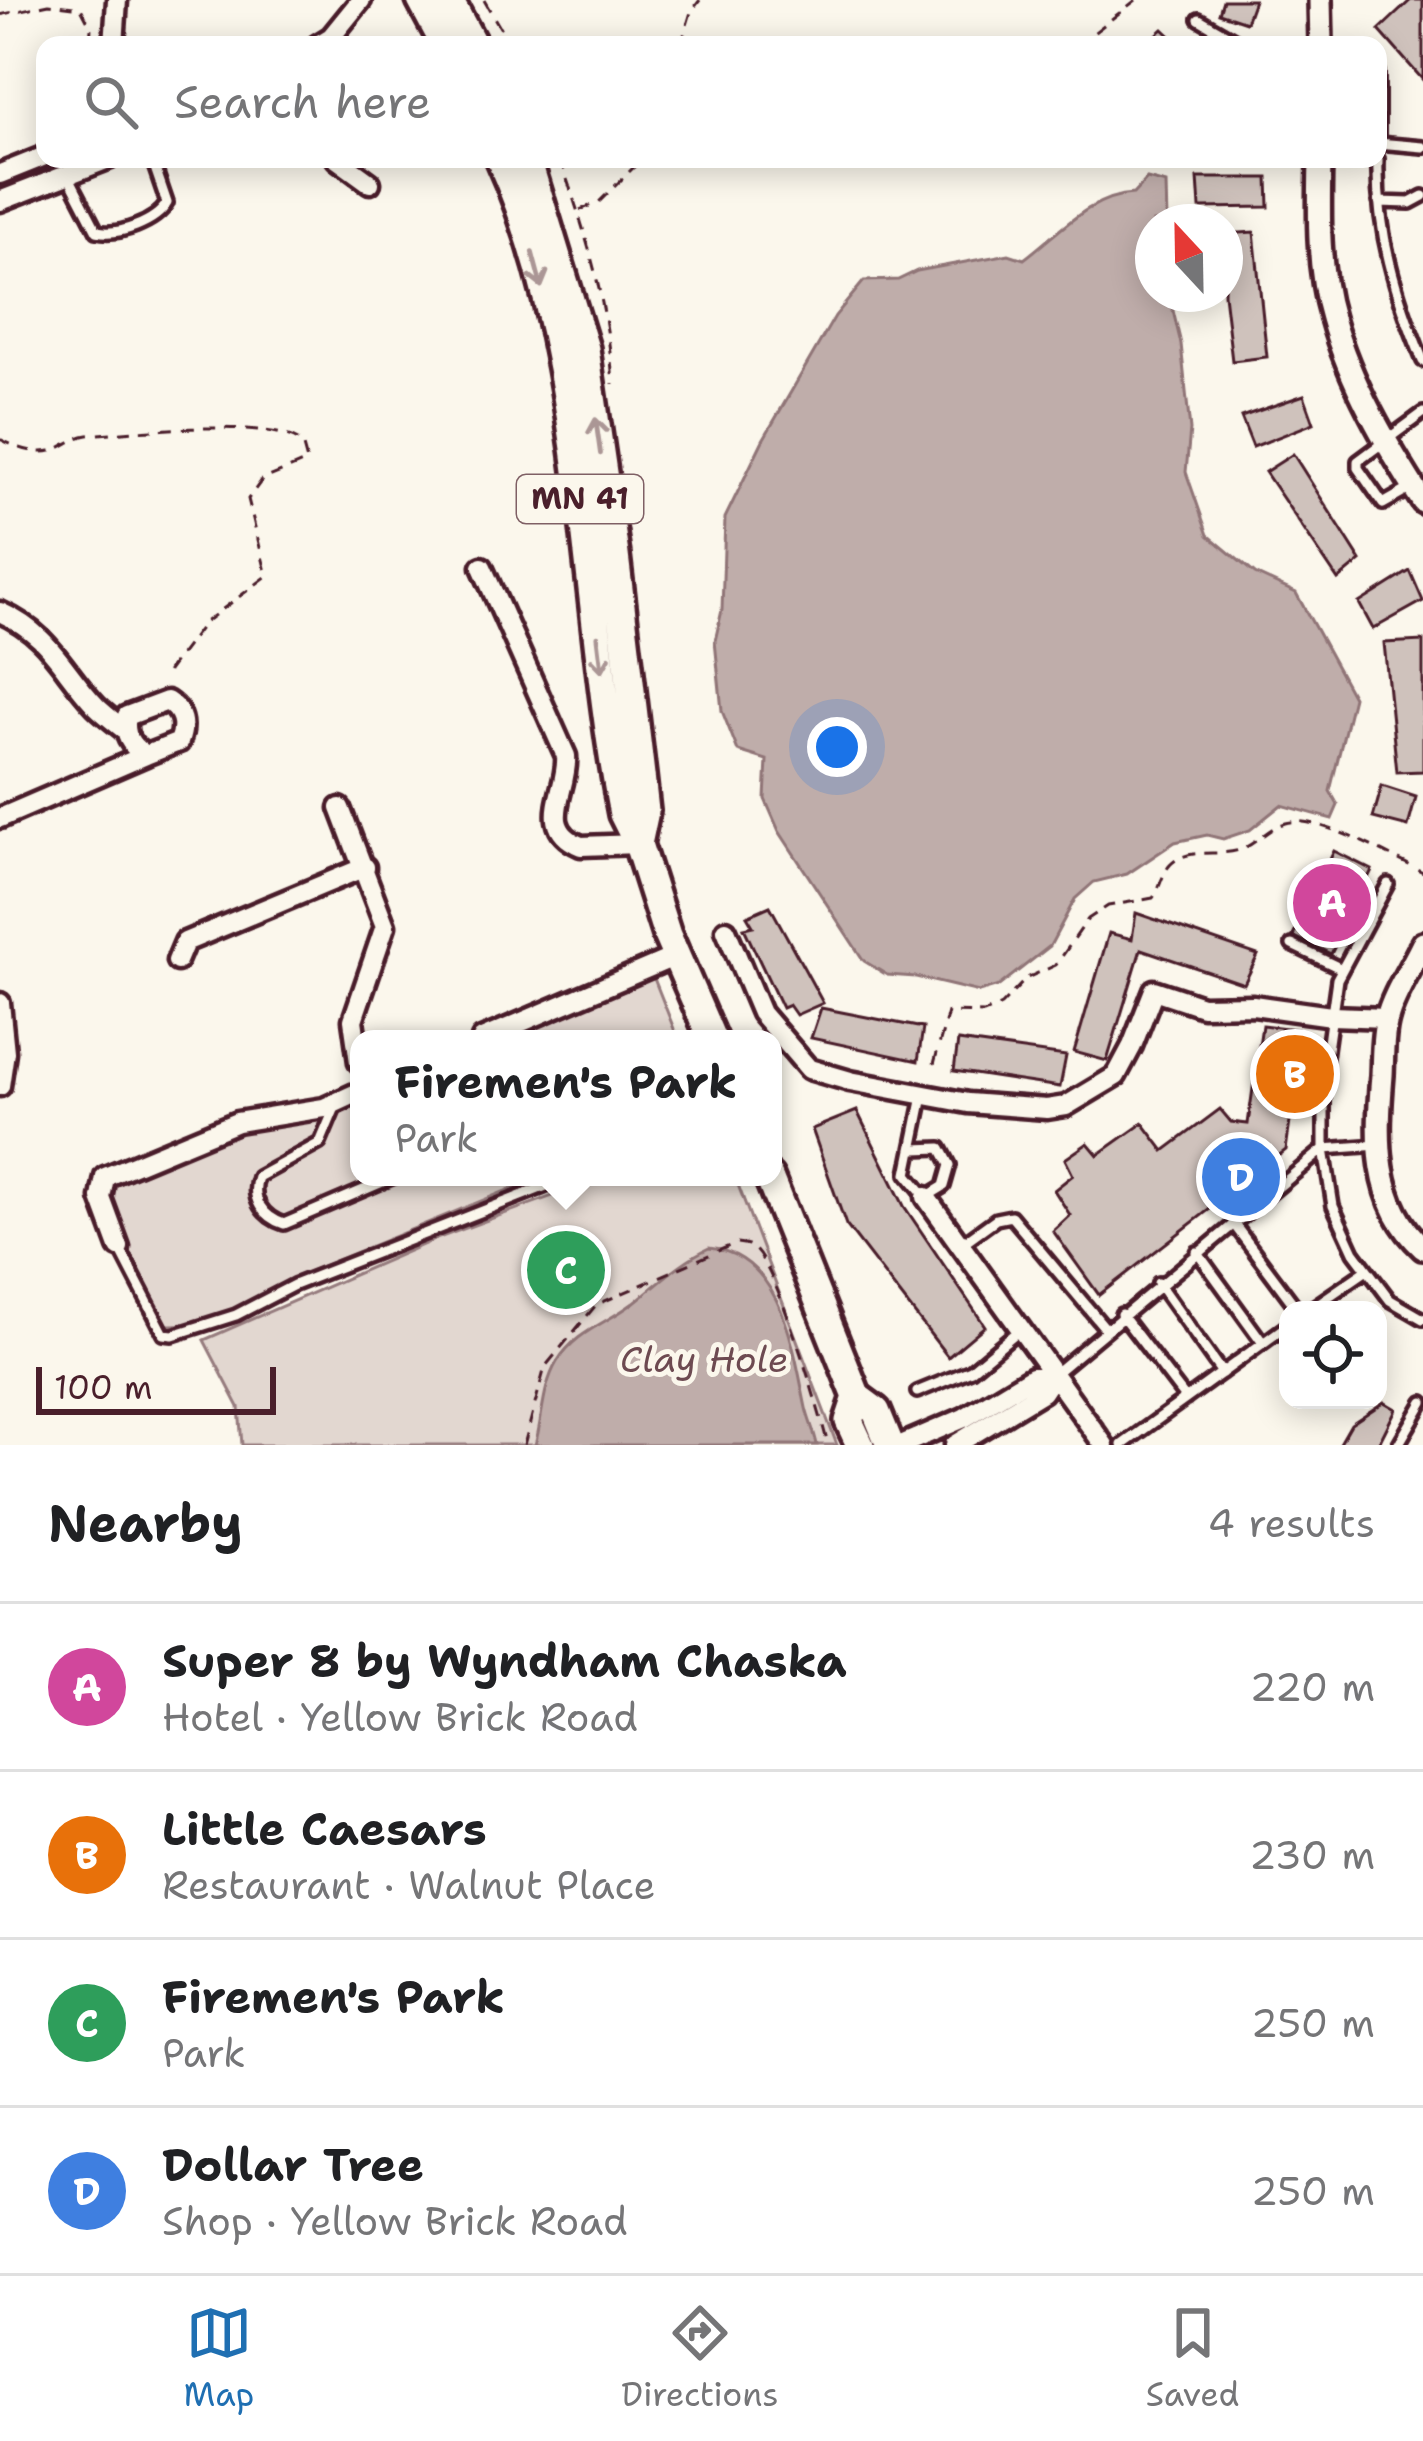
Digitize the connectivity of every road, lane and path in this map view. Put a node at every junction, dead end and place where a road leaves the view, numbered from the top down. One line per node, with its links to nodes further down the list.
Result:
1 (117, 0): 12 (street)
2 (361, 0): 13 (street)
3 (421, 0): 14 (main road)
4 (449, 0): 15 (main road)
5 (484, 0): 16 (path)
6 (700, 0): 17 (path)
7 (1136, 0): 18 (path)
8 (1320, 0): 20 (street)
9 (0, 15): 11 (path)
10 (1199, 19): 19 (lane)
11 (91, 36)
12 (115, 36)
13 (332, 36)
14 (440, 36)
15 (468, 36)
16 (505, 36)
17 (684, 36)
18 (1090, 36)
19 (1228, 36)
20 (1321, 36)
21 (1423, 147): 22 (lane)
22 (1387, 150)
23 (36, 160): 33 (street)
24 (82, 168): 32 (street)
25 (155, 168): 32 (lane)
26 (349, 168): 34 (street)
27 (503, 168): 51 (main road, MN 41, one-way to 51)
28 (529, 168): 51 (main road, MN 41, one-way to 28)
29 (633, 168): 38 (path)
30 (1319, 168): 42 (street)
31 (1378, 168): 37 (lane)
32 (67, 173): 36 (street)
33 (0, 174)
34 (370, 183)
35 (1423, 196): 37 (lane)
36 (0, 201)
37 (1379, 202): 39 (lane)
38 (578, 211)
39 (1423, 361)
40 (1423, 413): 42 (lane)
41 (0, 439): 46 (path)
42 (1386, 440): 43 (street); 43 (lane)
43 (1418, 495)
44 (482, 568): 51 (street)
45 (0, 612): 47 (street)
46 (167, 678)
47 (126, 731): 48 (street); 48 (street)
48 (146, 754): 50 (street)
49 (340, 808): 52 (street)
50 (0, 818)
51 (638, 844): 57 (main road, MN 41)
52 (365, 867): 59 (street); 64 (street)
53 (1423, 872): 69 (path)
54 (1388, 884): 60 (lane)
55 (726, 931): 67 (street)
56 (1292, 946): 60 (lane)
57 (676, 956): 65 (street); 66 (main road, MN 41)
58 (1420, 956): 63 (street)
59 (177, 961)
60 (1342, 970): 62 (lane)
61 (0, 1003): 70 (street)
62 (1331, 1016): 63 (street); 72 (street); 76 (lane)
63 (1387, 1018): 74 (street)
64 (354, 1030)
65 (503, 1030)
66 (708, 1030)
67 (775, 1030)
68 (782, 1038): 72 (street)
69 (934, 1064)
70 (0, 1086)
71 (350, 1095): 73 (street)
72 (923, 1096): 75 (lane)
73 (338, 1101): 77 (lane); 83 (street)
74 (1379, 1145): 76 (lane); 84 (street)
75 (915, 1149): 80 (lane); 80 (lane)
76 (1324, 1149): 81 (lane); 86 (lane)
77 (373, 1186)
78 (545, 1186): 83 (lane)
79 (773, 1186): 99 (main road)
80 (926, 1197): 82 (street)
81 (1233, 1223): 85 (lane); 88 (lane)
82 (960, 1245): 92 (street); 93 (lane)
83 (118, 1247)
84 (1423, 1248)
85 (1197, 1252): 87 (lane); 95 (lane)
86 (1367, 1270): 89 (lane); 91 (lane)
87 (1158, 1283): 90 (lane); 97 (lane)
88 (1291, 1301)
89 (1322, 1301)
90 (1121, 1314): 93 (lane); 100 (lane)
91 (1423, 1318)
92 (1021, 1328): 96 (street); 98 (lane)
93 (1105, 1328): 96 (lane)
94 (1279, 1331): 95 (lane)
95 (1263, 1343): 97 (lane)
96 (1054, 1373): 106 (street); 107 (street); 108 (street)
97 (1222, 1373): 100 (lane)
98 (916, 1392)
99 (857, 1397): 104 (main road); 105 (main road)
100 (1186, 1399): 109 (lane)
101 (1423, 1402): 110 (lane)
102 (524, 1445): 103 (path)
103 (827, 1445)
104 (860, 1445)
105 (890, 1445)
106 (901, 1445)
107 (955, 1445)
108 (1104, 1445)
109 (1122, 1445)
110 (1398, 1445)

